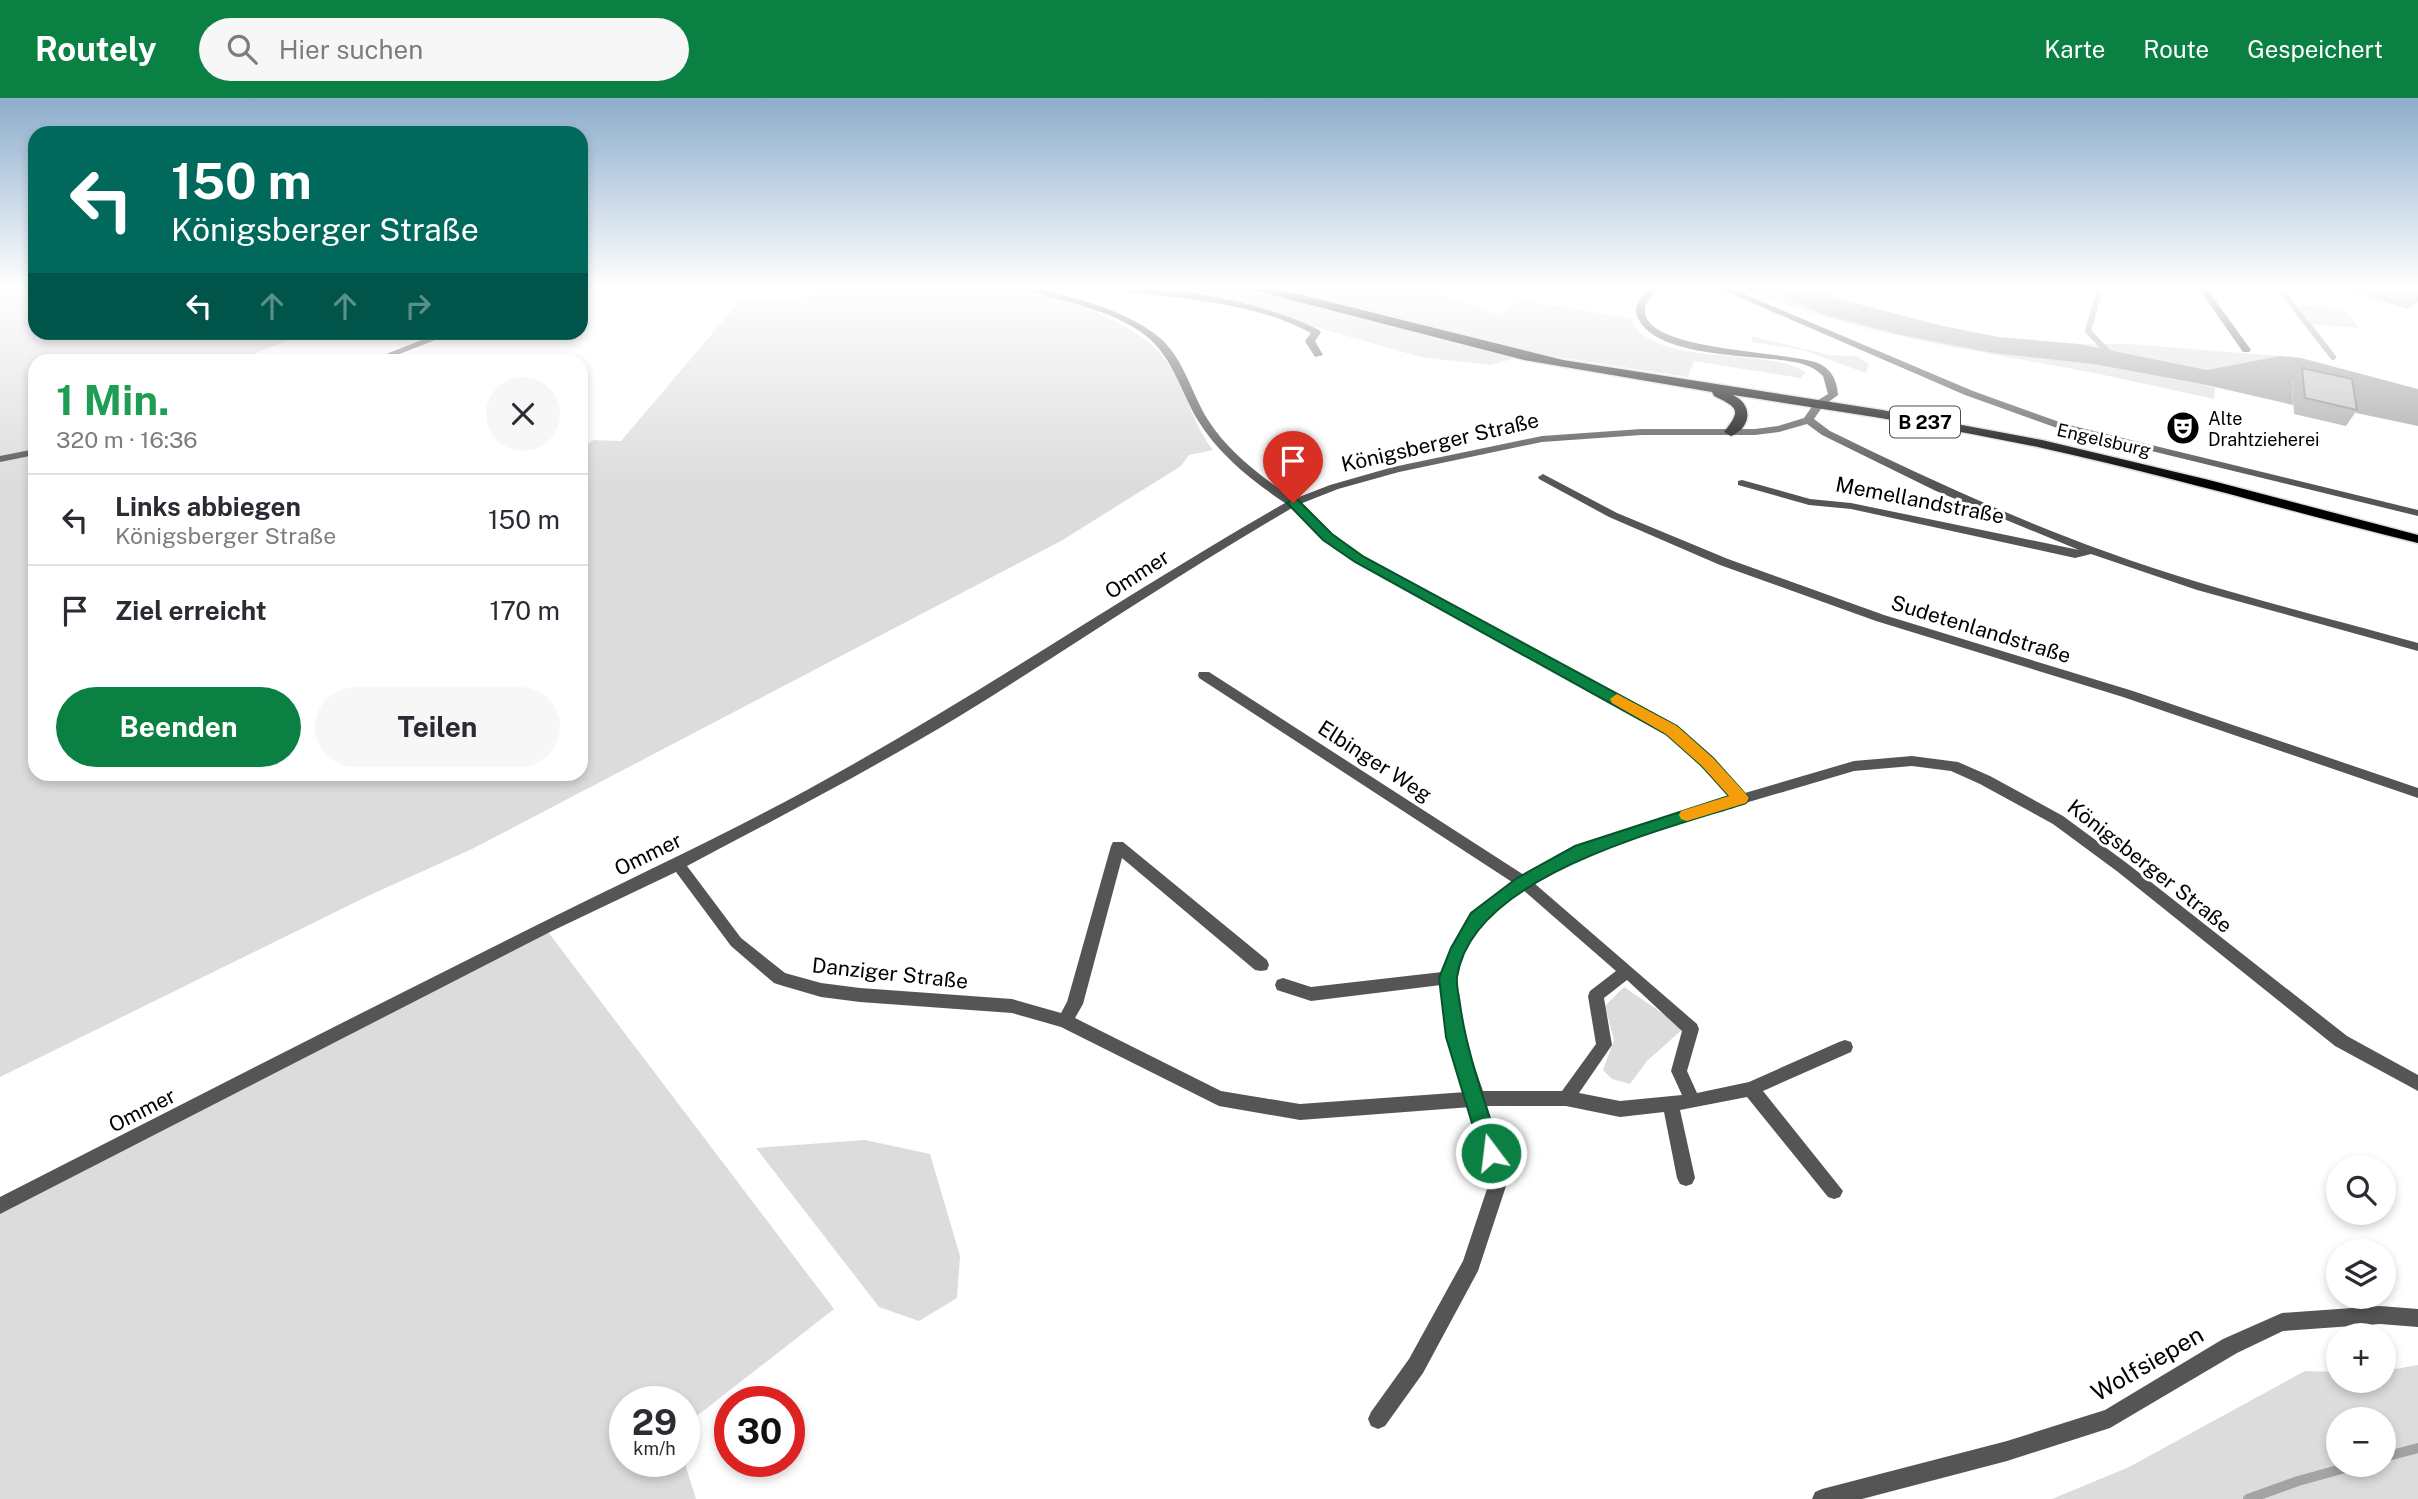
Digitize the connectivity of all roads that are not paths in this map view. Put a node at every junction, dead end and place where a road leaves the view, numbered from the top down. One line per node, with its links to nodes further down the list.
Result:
1 (1167, 354): 13 (street)
2 (1527, 354): 5 (main road, B 237)
3 (1760, 354): 6 (street)
4 (1878, 354): 14 (street)
5 (1699, 386): 6 (main road, B 237); 8 (main road)
6 (1819, 404): 7 (street); 15 (main road, Engelsburg / B 237)
7 (1808, 420): 8 (street, Königsberger Straße); 16 (street, Memellandstraße)
8 (1731, 432): 13 (street, Königsberger Straße)
9 (28, 453): 10 (street)
10 (0, 459)
11 (1543, 477): 19 (street, Sudetenlandstraße)
12 (1742, 483): 16 (street, Memellandstraße)
13 (1293, 503): 20 (street); 21 (street, Ommer)
14 (2418, 513)
15 (2418, 539)
16 (2090, 550): 17 (street, Memellandstraße)
17 (2418, 648)
18 (1204, 676): 22 (street, Elbinger Weg)
19 (2418, 793)
20 (1741, 798): 22 (street, Königsberger Straße); 29 (street, Königsberger Straße)
21 (678, 864): 27 (street, Danziger Straße); 37 (street, Ommer)
22 (1523, 882): 24 (street, Elbinger Weg); 25 (street, Königsberger Straße)
23 (1261, 965): 27 (street)
24 (1627, 971): 31 (street); 33 (street, Elbinger Weg)
25 (1448, 978): 26 (street); 32 (street)
26 (1283, 985)
27 (1065, 1021): 32 (street, Danziger Straße)
28 (1845, 1047): 30 (street, Danziger Straße)
29 (2417, 1085)
30 (1751, 1089): 33 (street, Danziger Straße); 36 (street)
31 (1566, 1098): 32 (street, Danziger Straße); 34 (street, Danziger Straße)
32 (1477, 1100): 39 (street)
33 (1693, 1101): 34 (street, Danziger Straße)
34 (1670, 1102): 35 (street)
35 (1686, 1178)
36 (1834, 1191)
37 (0, 1206)
38 (2418, 1318): 40 (street, Wolfsiepen)
39 (1378, 1419)
40 (1822, 1499)

